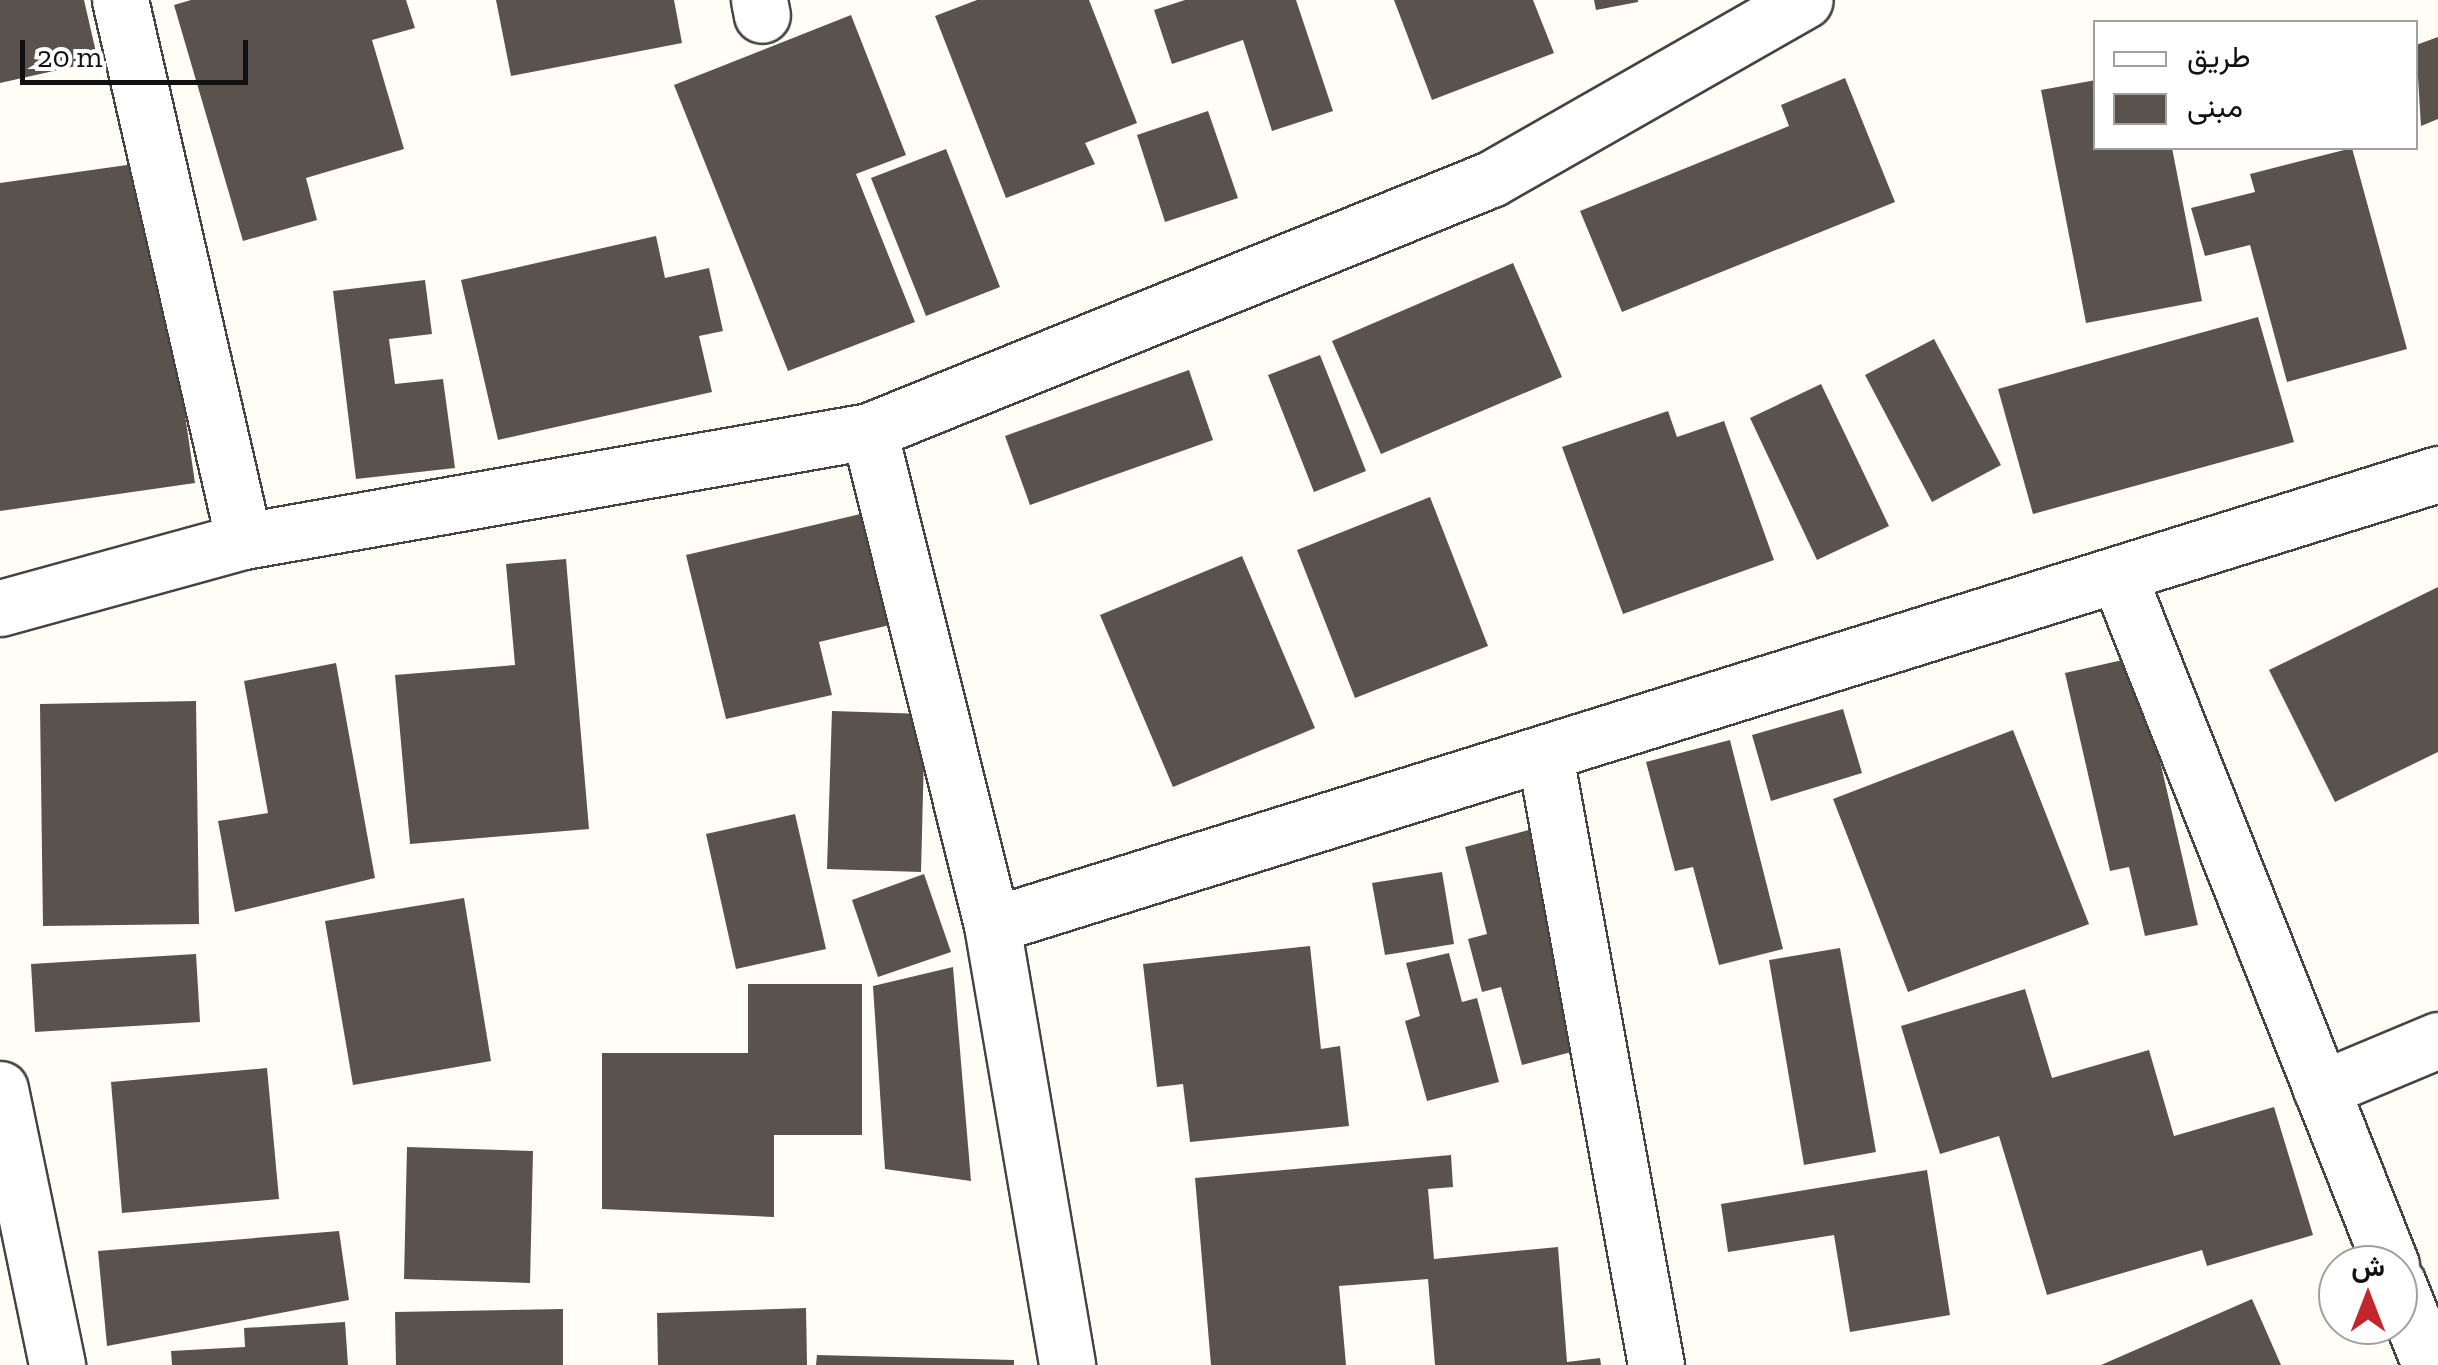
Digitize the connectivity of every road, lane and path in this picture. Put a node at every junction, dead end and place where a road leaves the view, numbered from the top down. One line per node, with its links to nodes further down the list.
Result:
1 (120, 0): 5 (street)
2 (1805, 0): 3 (street)
3 (869, 431): 5 (street); 9 (street)
4 (2438, 474): 6 (street)
5 (244, 541): 7 (street)
6 (2118, 575): 8 (street); 12 (street)
7 (0, 608)
8 (1545, 756): 9 (street); 17 (street)
9 (992, 925): 16 (street)
10 (2438, 1040): 12 (street)
11 (0, 1089): 15 (street)
12 (2322, 1089): 13 (street)
13 (2382, 1245)
14 (2418, 1335): 18 (street)
15 (56, 1365)
16 (1067, 1365)
17 (1656, 1365)
18 (2430, 1365)

